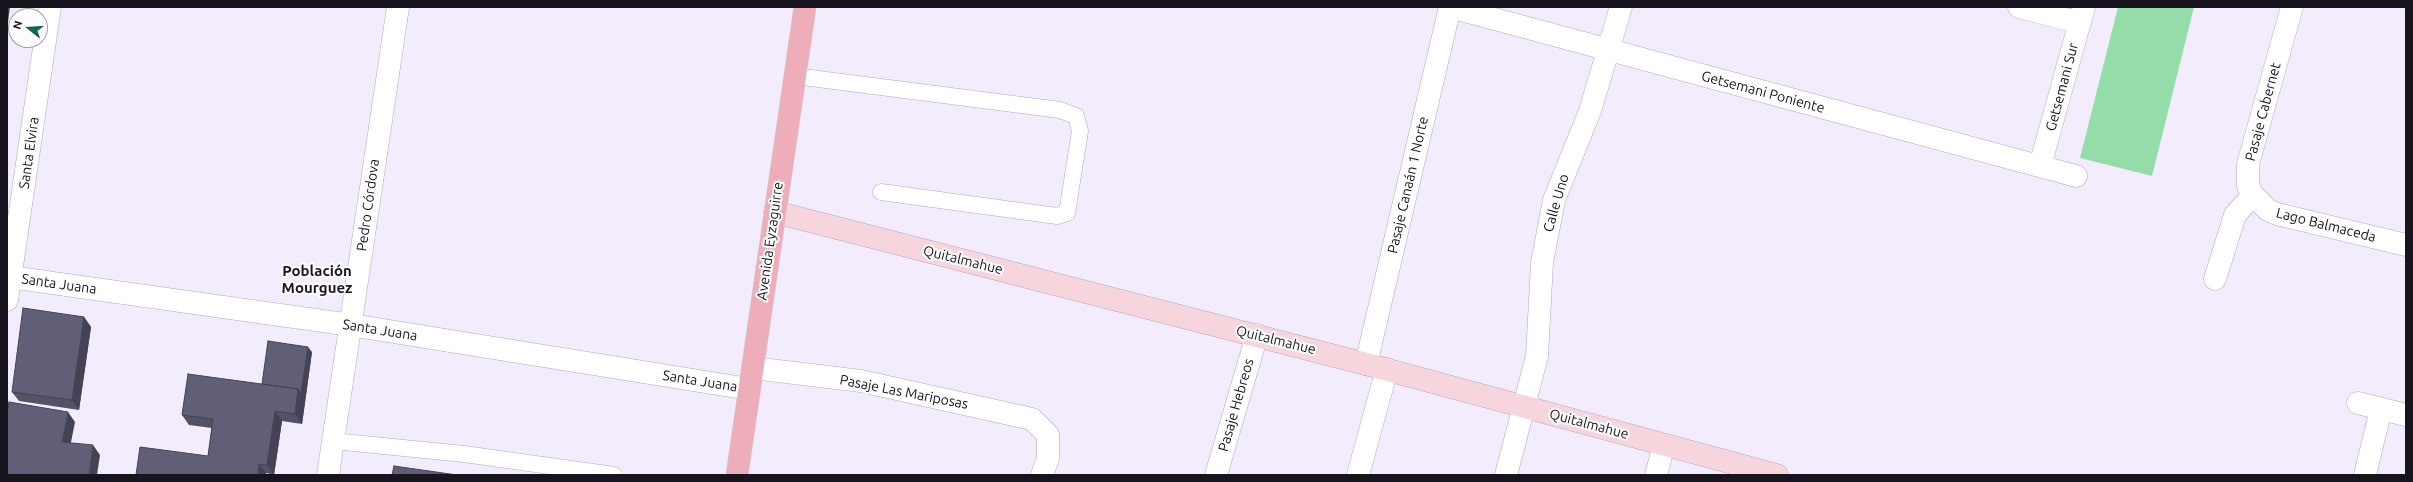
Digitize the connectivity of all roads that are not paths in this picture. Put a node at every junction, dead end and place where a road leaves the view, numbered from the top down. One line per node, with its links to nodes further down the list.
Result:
1 (50, 7): 17 (street, Santa Elvira)
2 (398, 7): 20 (street, Pedro Córdova)
3 (805, 7): 10 (main road, Avenida Eyzaguirre)
4 (1450, 7): 9 (street, Getsemani Poniente); 22 (street, Pasaje Canaán 1 Norte)
5 (1621, 7): 9 (street, Calle Uno)
6 (2019, 7): 8 (street)
7 (2292, 7): 14 (street, Pasaje Cabernet)
8 (2082, 15): 11 (street, Getsemani Sur)
9 (1610, 50): 11 (street, Getsemani Poniente); 27 (street, Calle Uno)
10 (795, 76): 13 (lane); 15 (main road, Avenida Eyzaguirre)
11 (2040, 166): 12 (street, Getsemani Poniente)
12 (2076, 176)
13 (881, 192)
14 (2253, 195): 16 (street, Lago Balmaceda); 18 (street)
15 (775, 212): 21 (street, Quitalmahue); 23 (main road, Avenida Eyzaguirre)
16 (2406, 246)
17 (10, 277): 19 (street, Santa Elvira); 20 (street, Santa Juana)
18 (2215, 279)
19 (7, 300)
20 (350, 325): 25 (street, Santa Juana); 30 (street, Pedro Córdova)
21 (1257, 335): 22 (street, Quitalmahue); 36 (street, Pasaje Hebreos)
22 (1366, 364): 24 (street, Quitalmahue)
23 (752, 368): 25 (main road, Avenida Eyzaguirre); 35 (street, Pasaje Las Mariposas)
24 (1388, 369): 27 (street, Quitalmahue); 37 (street)
25 (749, 389): 34 (main road, Avenida Eyzaguirre)
26 (2358, 403): 28 (street)
27 (1525, 407): 31 (street, Quitalmahue); 38 (street, Calle Uno)
28 (2381, 409): 29 (street); 41 (street)
29 (2406, 415)
30 (333, 441): 32 (street, Pedro Córdova); 33 (lane)
31 (1664, 444): 39 (street); 40 (street, Quitalmahue)
32 (328, 475)
33 (614, 475)
34 (737, 475)
35 (1042, 475)
36 (1216, 475)
37 (1358, 475)
38 (1506, 475)
39 (1656, 475)
40 (1777, 475)
41 (2365, 475)

